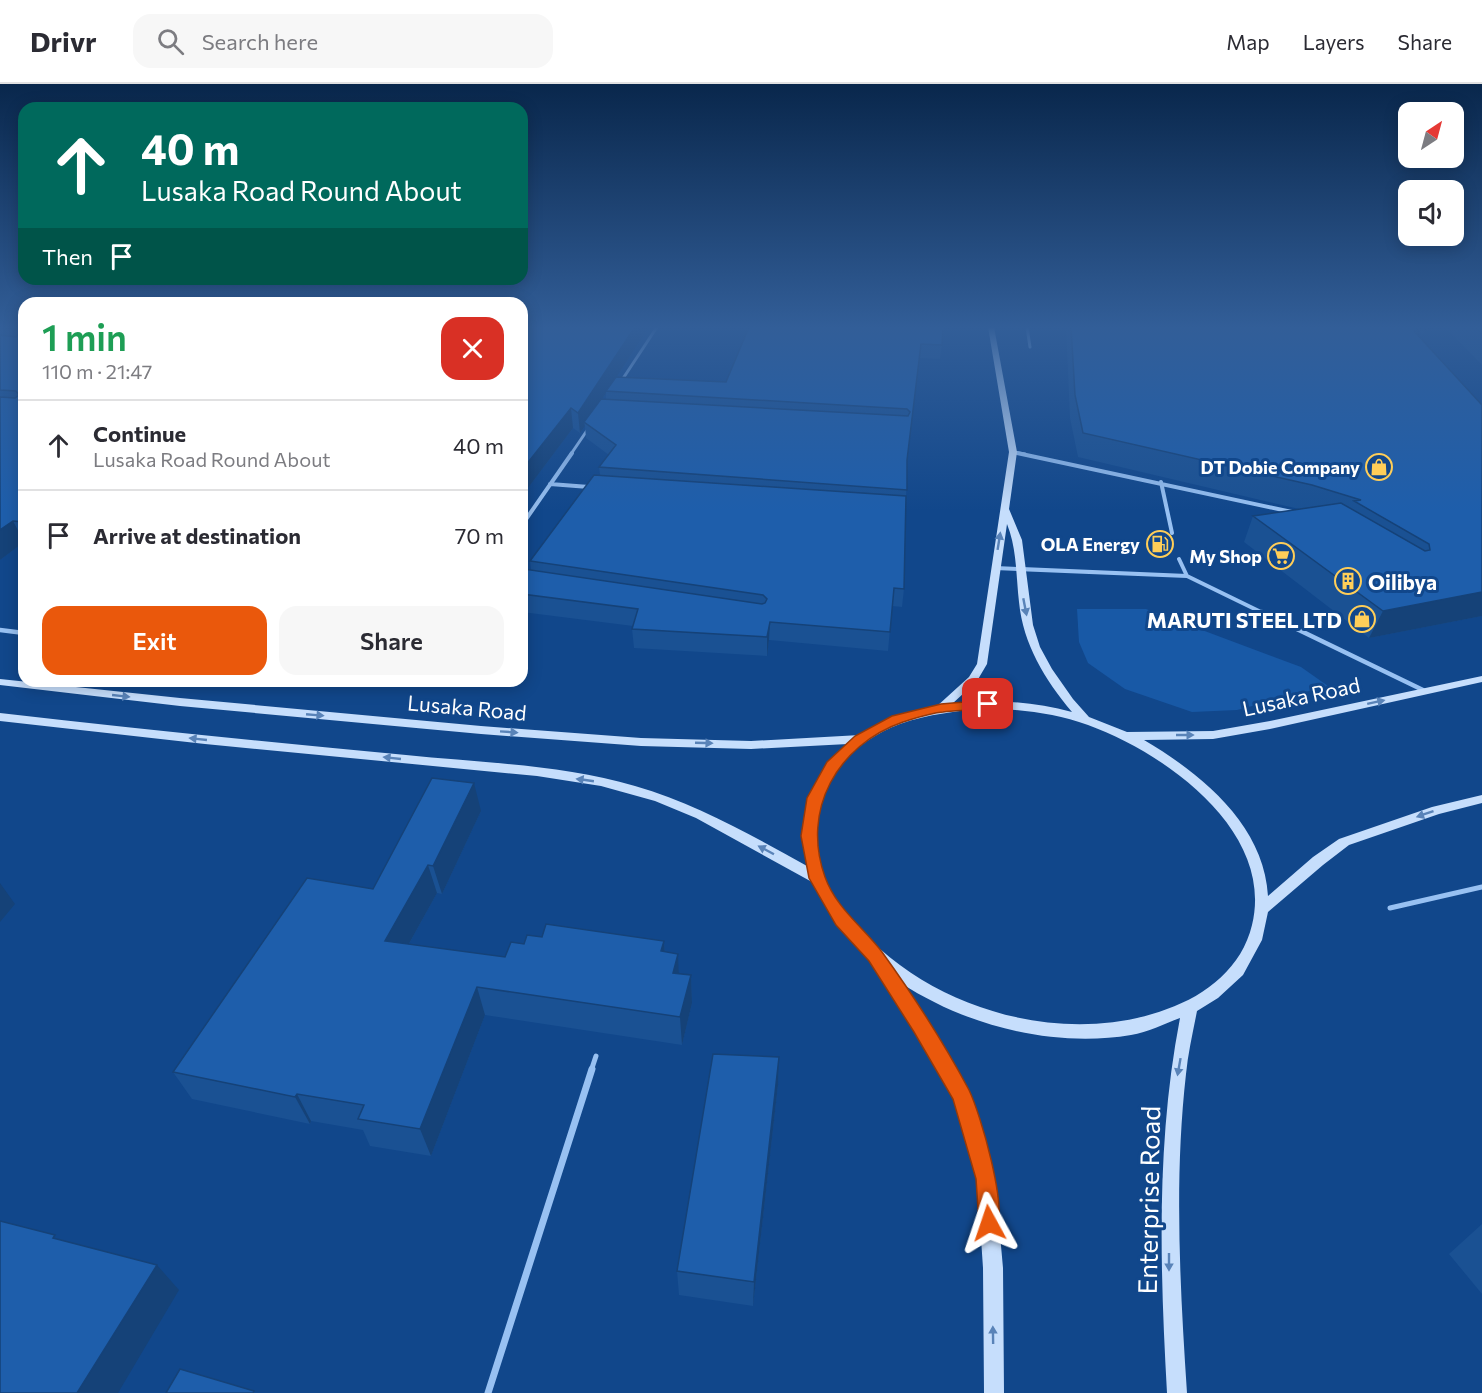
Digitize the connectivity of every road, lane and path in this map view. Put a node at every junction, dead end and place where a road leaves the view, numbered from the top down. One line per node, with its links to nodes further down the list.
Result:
1 (1002, 388): 3 (main road)
2 (588, 429): 5 (lane)
3 (1013, 452): 4 (lane); 7 (main road)
4 (1161, 482): 8 (lane); 10 (lane)
5 (550, 484): 6 (lane); 9 (lane)
6 (597, 488)
7 (1005, 509): 12 (main road, one-way to 7); 13 (main road)
8 (1301, 514)
9 (528, 516)
10 (1172, 533)
11 (1179, 559): 14 (lane)
12 (995, 568): 13 (lane); 22 (main road)
13 (1020, 568): 14 (lane); 24 (main road, one-way to 24)
14 (1187, 576): 21 (lane)
15 (0, 630): 16 (lane)
16 (18, 632)
17 (1482, 679): 21 (main road, Lusaka Road)
18 (0, 682): 19 (main road, Lusaka Road, one-way to 19)
19 (18, 684)
20 (47, 687): 26 (main road, Lusaka Road, one-way to 26)
21 (1426, 691): 25 (main road, Lusaka Road, one-way to 21)
22 (941, 708): 24 (main road); 26 (main road)
23 (0, 717): 28 (main road, one-way to 23)
24 (1086, 720): 25 (main road)
25 (1126, 735): 31 (main road)
26 (860, 739): 28 (main road)
27 (1482, 799): 31 (main road, one-way to 31)
28 (817, 878): 32 (main road)
29 (1482, 887): 30 (lane)
30 (1390, 908)
31 (1262, 909): 33 (main road)
32 (875, 956): 33 (main road); 36 (main road, one-way to 32)
33 (1189, 1010): 37 (main road, Enterprise Road, one-way to 37)
34 (596, 1056): 35 (lane)
35 (488, 1393)
36 (994, 1393)
37 (1177, 1393)

